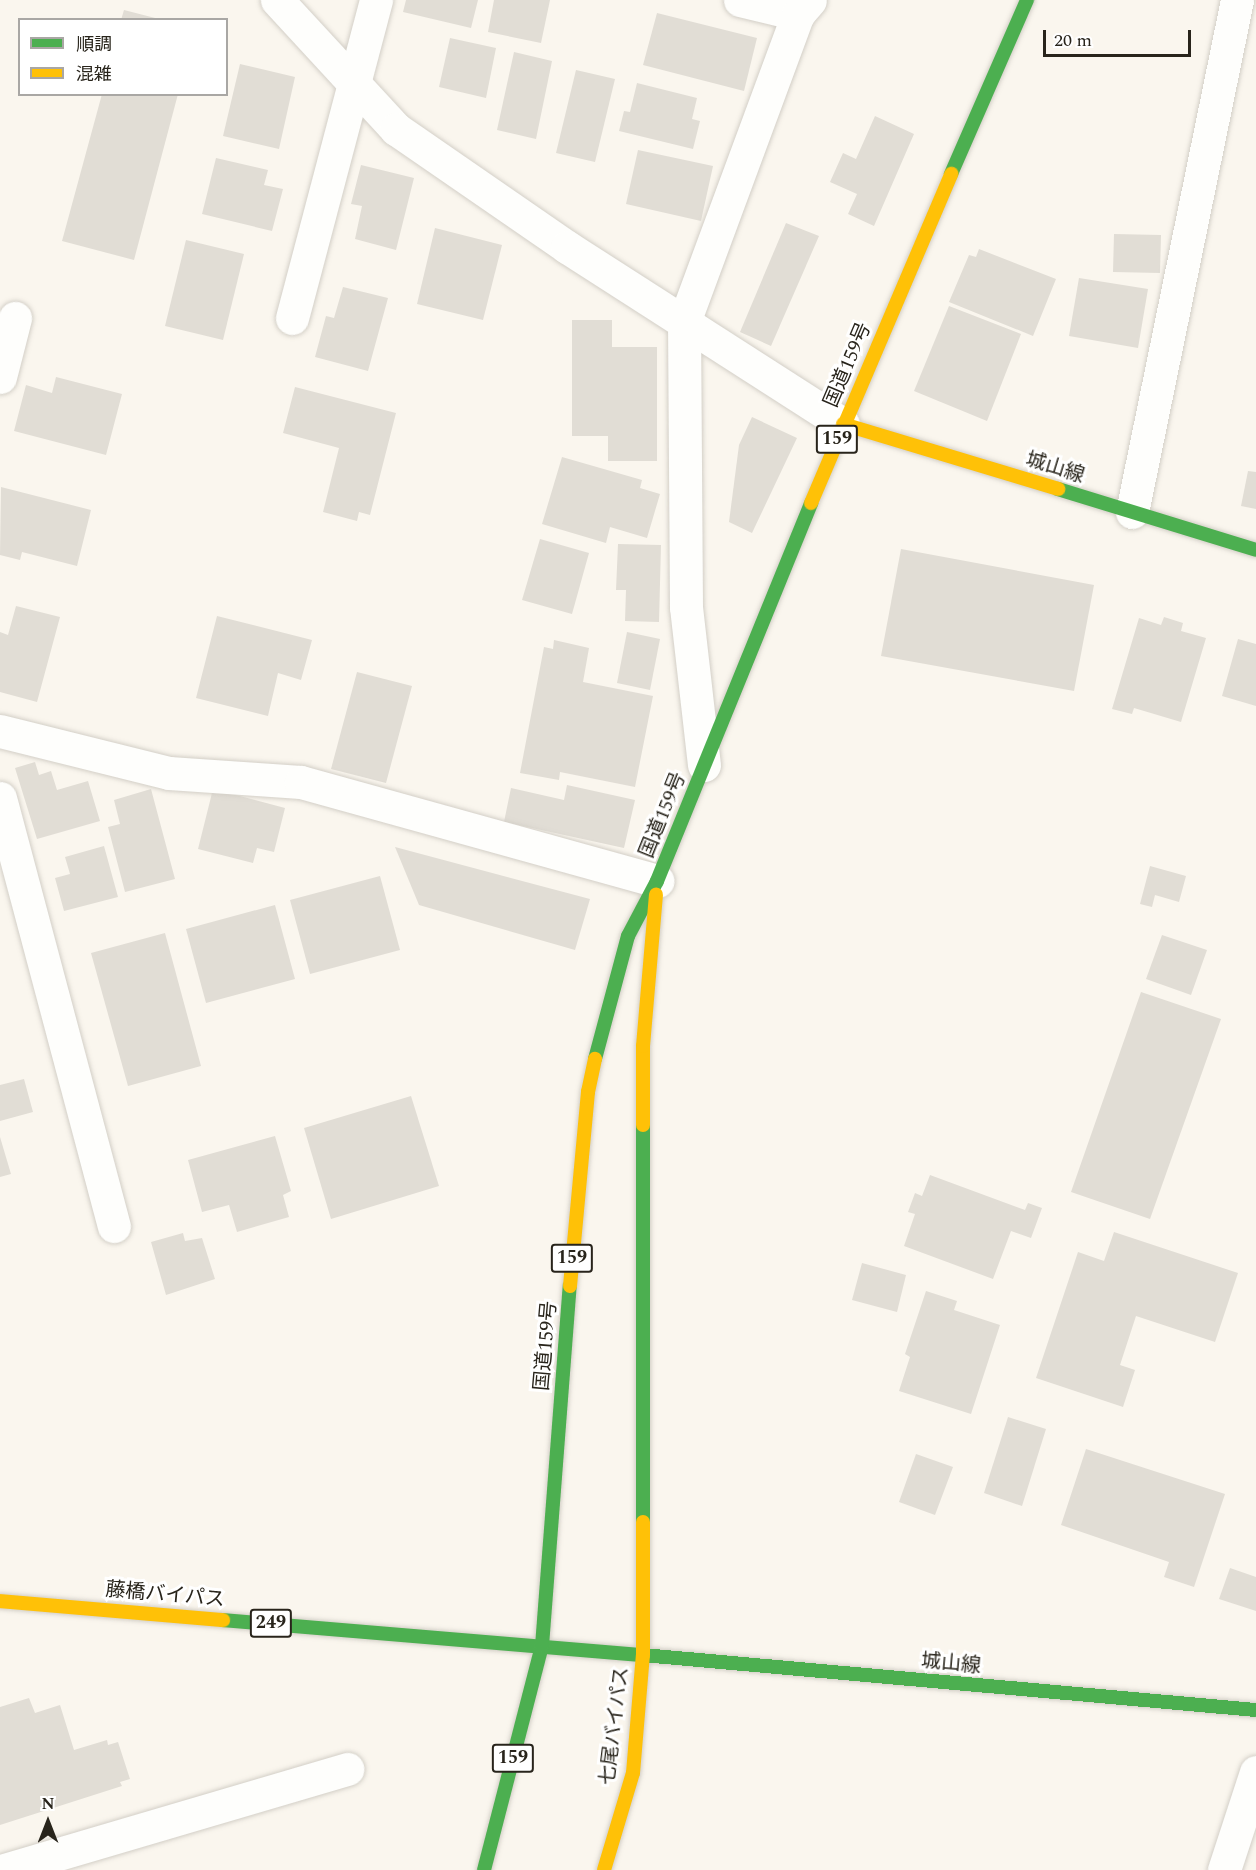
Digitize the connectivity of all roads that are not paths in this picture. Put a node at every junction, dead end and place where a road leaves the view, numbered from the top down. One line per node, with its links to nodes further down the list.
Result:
1 (277, 0): 7 (street)
2 (376, 0): 7 (street)
3 (740, 0): 6 (street)
4 (1027, 0): 12 (main road, 国道159号 / 159)
5 (1237, 0): 13 (street)
6 (804, 7): 10 (street)
7 (354, 84): 9 (street); 10 (street)
8 (15, 318): 11 (street)
9 (292, 318)
10 (684, 322): 12 (street); 16 (street)
11 (0, 377)
12 (843, 424): 13 (main road, 城山線); 16 (main road, 国道159号 / 159)
13 (1132, 512): 14 (main road, 城山線)
14 (1256, 550)
15 (0, 731): 18 (street)
16 (704, 765): 18 (main road, 国道159号 / 159)
17 (0, 798): 19 (street)
18 (657, 881): 21 (main road, 国道159号 / 159); 22 (main road, 国道159号 / 159)
19 (114, 1226)
20 (0, 1601): 21 (main road, 藤橋バイパス / 249)
21 (542, 1646): 22 (main road, 249); 27 (main road, 159)
22 (643, 1655): 23 (main road, 城山線); 28 (main road, 七尾バイパス / 159)
23 (1256, 1710)
24 (347, 1769): 26 (street)
25 (1256, 1772): 29 (street)
26 (3, 1870)
27 (484, 1870)
28 (604, 1870)
29 (1224, 1870)

